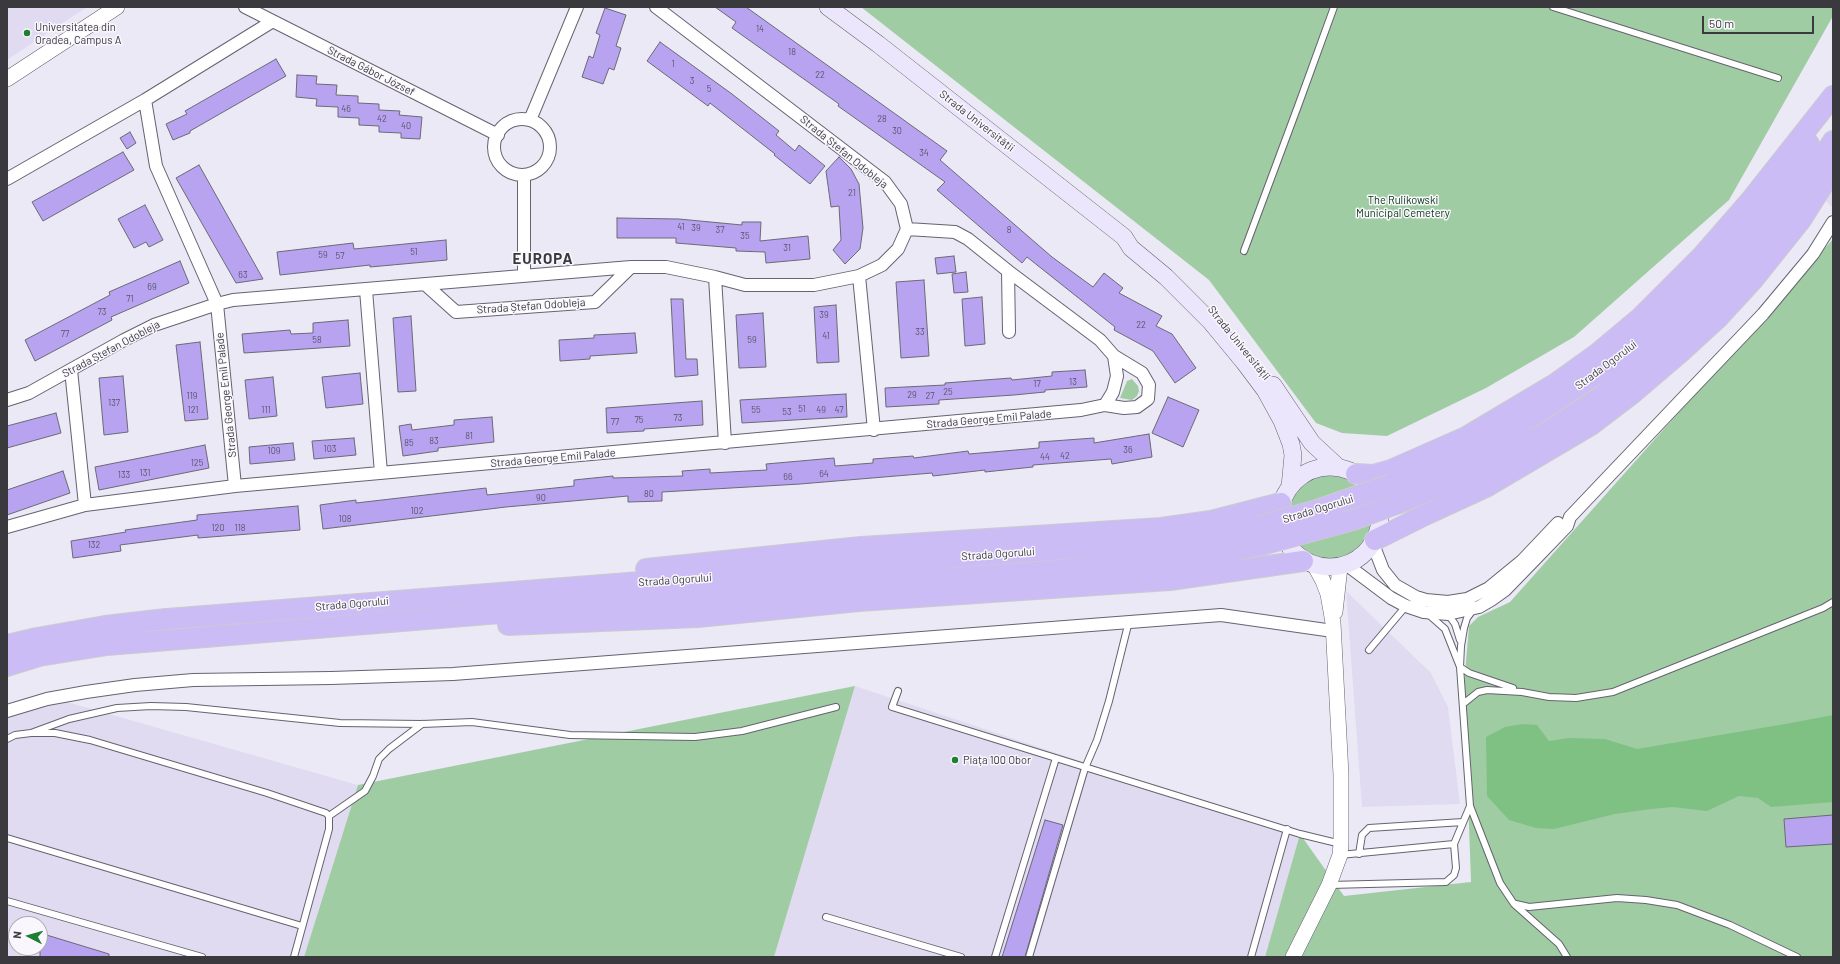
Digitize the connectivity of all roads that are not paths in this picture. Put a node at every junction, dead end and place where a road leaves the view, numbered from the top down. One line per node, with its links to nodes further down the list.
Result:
1 (117, 7): 10 (street)
2 (245, 7): 8 (street, Strada Gábor József)
3 (577, 7): 14 (street)
4 (656, 7): 21 (street, Strada Ștefan Odobleja)
5 (828, 7): 22 (main road, Strada Universității)
6 (1334, 7): 23 (lane)
7 (1553, 7): 9 (lane)
8 (273, 21): 12 (street); 15 (street, Strada Gábor József)
9 (1778, 78)
10 (7, 79)
11 (1833, 96): 41 (highway)
12 (145, 100): 19 (street); 31 (street)
13 (1833, 105): 50 (highway, Strada Ogorului, bridge)
14 (530, 120): 15 (street); 18 (street)
15 (498, 135): 18 (street)
16 (1833, 141): 57 (highway, Strada Ogorului, bridge)
17 (1833, 169): 47 (highway)
18 (524, 176): 26 (street)
19 (7, 179)
20 (1833, 222): 45 (street)
21 (907, 229): 25 (street, Strada George Emil Palade); 27 (street, Strada Ștefan Odobleja)
22 (1124, 237): 39 (main road, Strada Universității); 43 (main road, Strada Universității)
23 (1244, 250)
24 (631, 266): 26 (street, Strada Ștefan Odobleja); 28 (street, Strada Ștefan Odobleja); 29 (street, Strada Ștefan Odobleja)
25 (1008, 271): 32 (street); 33 (street, Strada George Emil Palade)
26 (524, 276): 29 (street, Strada Ștefan Odobleja)
27 (858, 276): 28 (street, Strada Ștefan Odobleja); 37 (street)
28 (715, 277): 38 (street)
29 (426, 285): 30 (street, Strada Ștefan Odobleja)
30 (366, 290): 31 (street, Strada Ștefan Odobleja); 40 (street)
31 (216, 304): 34 (street, Strada Ștefan Odobleja); 42 (street, Strada George Emil Palade)
32 (1009, 332)
33 (1114, 356): 36 (street); 36 (street, Strada George Emil Palade)
34 (71, 370): 35 (street, Strada Ștefan Odobleja); 44 (street)
35 (7, 400)
36 (1105, 405): 37 (street, Strada George Emil Palade)
37 (874, 430): 38 (street, Strada George Emil Palade)
38 (725, 443): 40 (street, Strada George Emil Palade)
39 (1338, 467): 41 (main road); 43 (main road)
40 (381, 473): 42 (street, Strada George Emil Palade)
41 (1356, 474): 47 (main road)
42 (234, 486): 44 (street, Strada George Emil Palade)
43 (1285, 495): 48 (main road); 50 (highway)
44 (85, 505): 46 (street, Strada George Emil Palade)
45 (1570, 517): 51 (street); 54 (street)
46 (7, 527)
47 (1374, 542): 49 (main road); 51 (street)
48 (1309, 563): 49 (main road); 57 (highway); 59 (street)
49 (1343, 566): 53 (street); 59 (street)
50 (414, 600): 60 (highway, Strada Ogorului)
51 (1433, 601): 56 (lane)
52 (1833, 602): 66 (lane)
53 (1406, 606): 55 (street); 62 (lane)
54 (1474, 608): 56 (street); 61 (lane)
55 (1424, 612): 56 (street); 64 (lane)
56 (1448, 614): 61 (lane)
57 (413, 620): 63 (highway, Strada Ogorului)
58 (1129, 621): 59 (street); 69 (street); 74 (lane)
59 (1333, 627): 81 (street)
60 (7, 645)
61 (1461, 646): 64 (lane)
62 (1369, 650)
63 (7, 666)
64 (1460, 667): 66 (lane); 67 (lane)
65 (898, 691): 73 (lane)
66 (1522, 692): 67 (lane)
67 (1463, 704): 75 (lane)
68 (836, 707): 70 (lane)
69 (7, 711)
70 (422, 724): 71 (lane); 76 (lane)
71 (31, 733): 72 (lane); 76 (lane)
72 (7, 739)
73 (1056, 758): 74 (lane); 91 (lane)
74 (1085, 768): 78 (lane); 92 (lane)
75 (1470, 806): 77 (lane); 85 (lane)
76 (330, 816): 87 (lane)
77 (1463, 822): 80 (lane); 82 (lane)
78 (1287, 830): 81 (lane); 93 (lane)
79 (7, 838): 87 (lane)
80 (1454, 844): 82 (lane); 83 (lane)
81 (1341, 850): 82 (lane); 83 (street)
82 (1358, 854)
83 (1329, 885): 94 (street)
84 (7, 901): 88 (lane)
85 (1514, 904): 95 (lane); 96 (lane)
86 (826, 917): 90 (lane)
87 (302, 926): 89 (lane)
88 (202, 957)
89 (294, 957)
90 (961, 957)
91 (995, 957)
92 (1029, 957)
93 (1251, 957)
94 (1293, 957)
95 (1567, 957)
96 (1797, 957)

